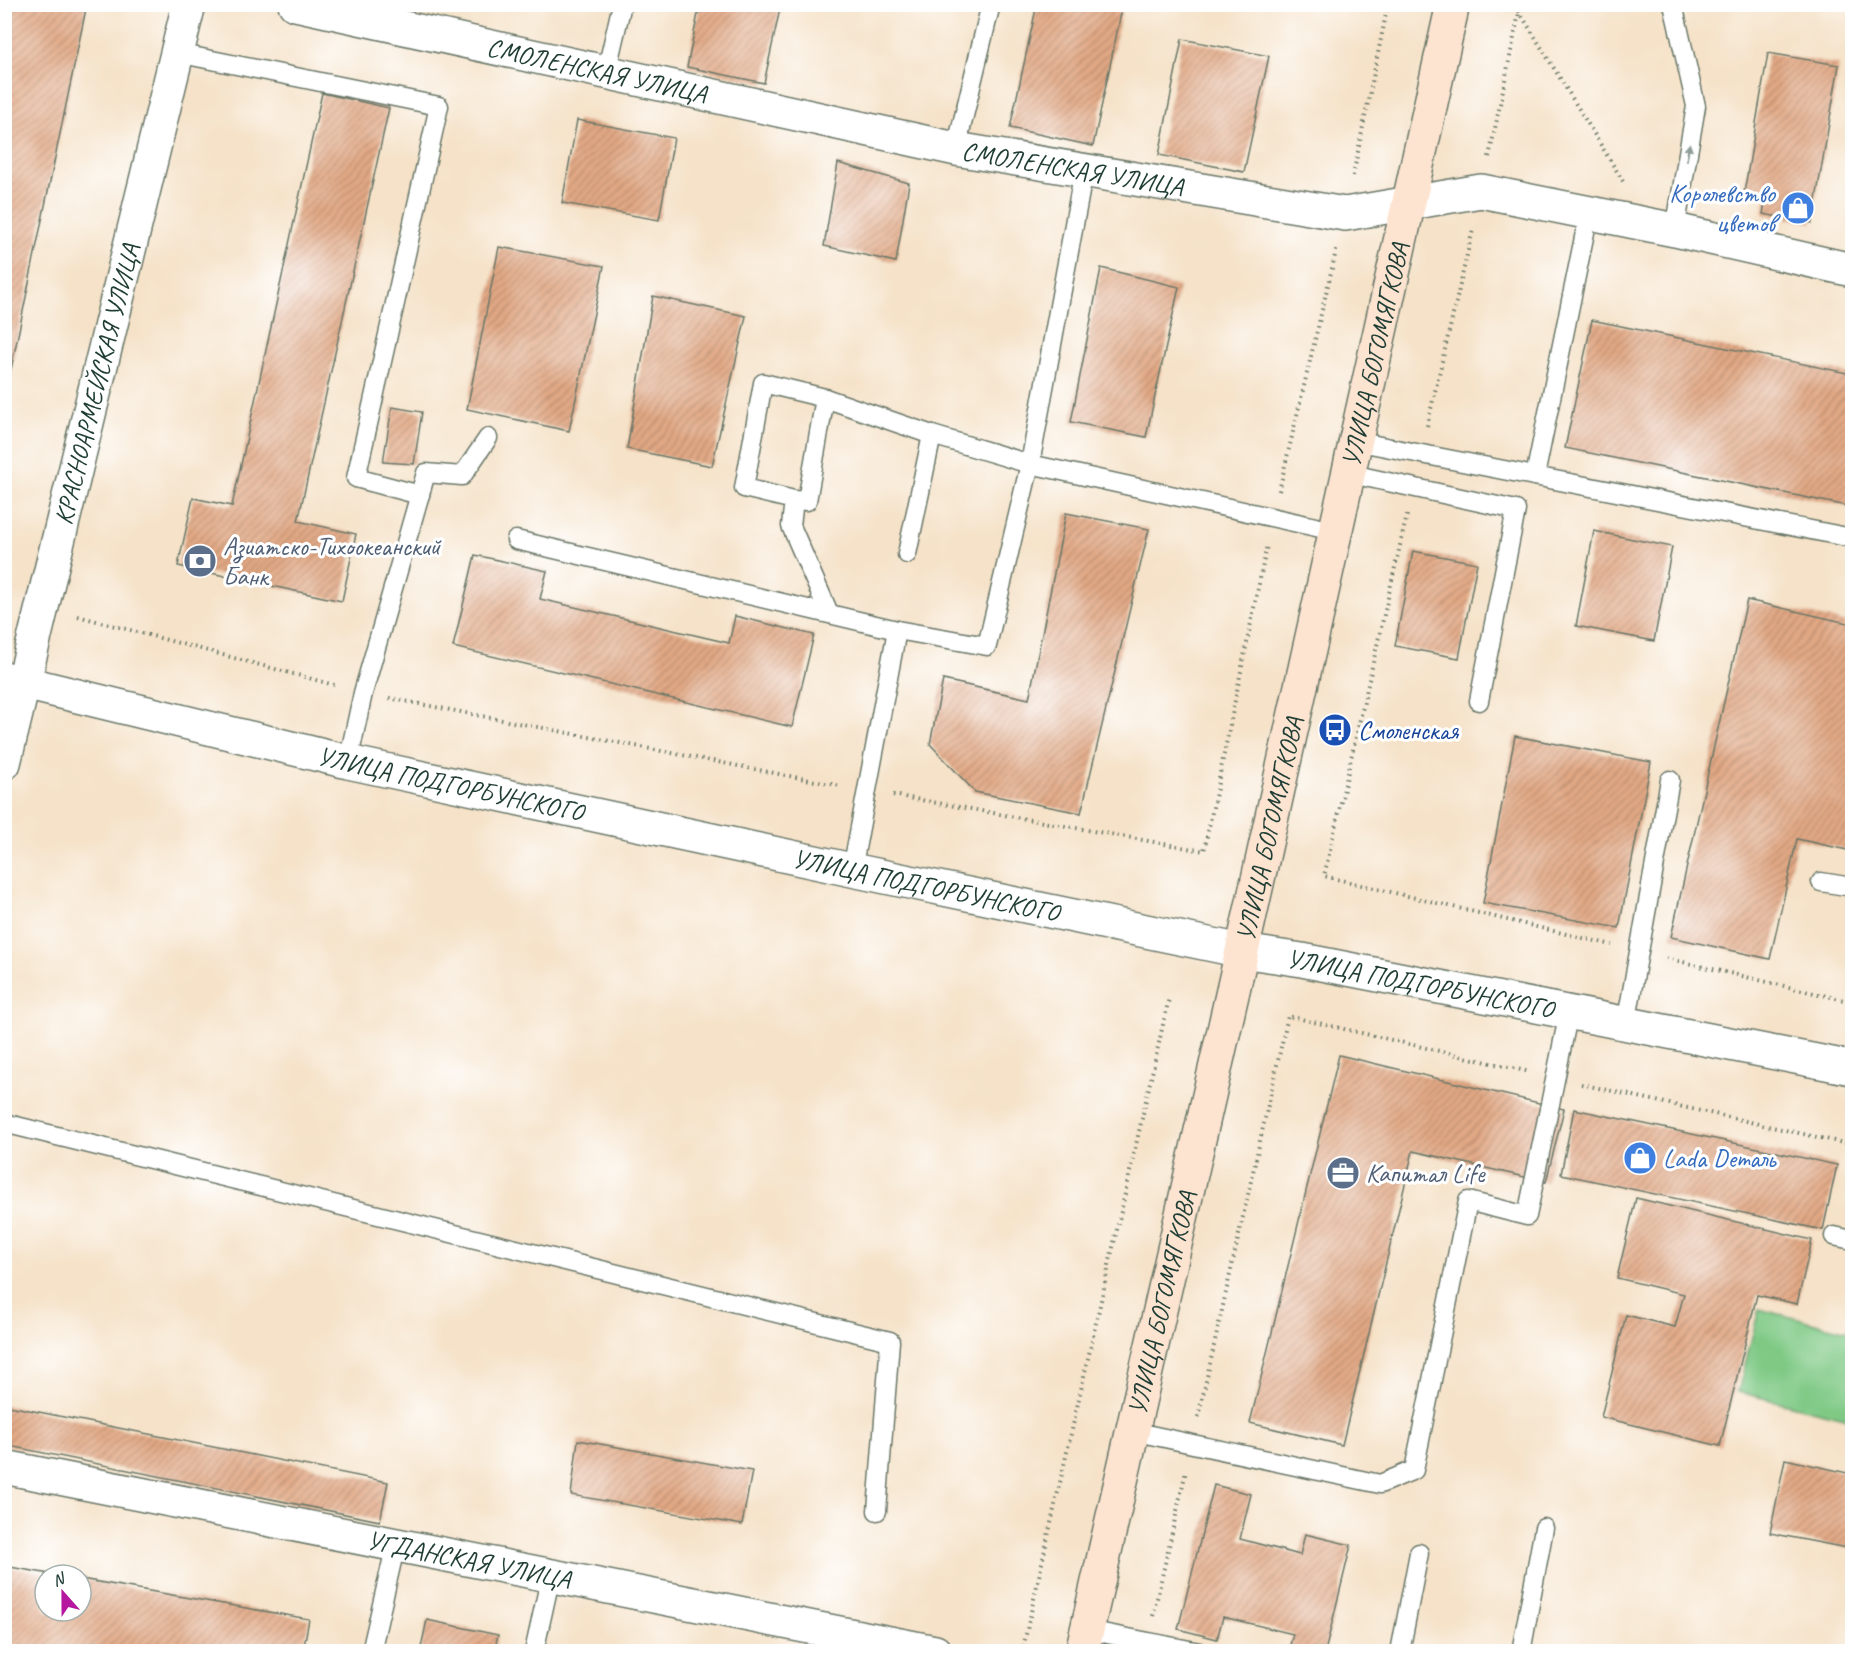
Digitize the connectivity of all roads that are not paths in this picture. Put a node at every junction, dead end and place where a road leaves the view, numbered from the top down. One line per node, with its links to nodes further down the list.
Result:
1 (189, 4): 7 (street, КРАСНОАРМЕЙСКАЯ УЛИЦА)
2 (295, 4): 8 (street, СМОЛЕНСКАЯ УЛИЦА)
3 (622, 4): 8 (lane)
4 (991, 4): 9 (lane)
5 (1673, 4): 13 (lane, one-way to 5)
6 (1455, 6): 11 (main road, УЛИЦА БОГОМЯГКОВА)
7 (177, 53): 22 (lane); 30 (street, КРАСНОАРМЕЙСКАЯ УЛИЦА)
8 (606, 73): 9 (street, СМОЛЕНСКАЯ УЛИЦА)
9 (956, 149): 10 (street, СМОЛЕНСКАЯ УЛИЦА)
10 (1084, 170): 11 (street, СМОЛЕНСКАЯ УЛИЦА); 19 (lane)
11 (1409, 203): 12 (street, СМОЛЕНСКАЯ УЛИЦА); 18 (main road, УЛИЦА БОГОМЯГКОВА)
12 (1589, 213): 13 (street, СМОЛЕНСКАЯ УЛИЦА); 21 (lane)
13 (1662, 227): 14 (street, СМОЛЕНСКАЯ УЛИЦА)
14 (1852, 270)
15 (825, 398): 16 (lane); 23 (lane); 23 (lane)
16 (932, 435): 19 (lane); 27 (lane)
17 (488, 438): 22 (lane)
18 (1355, 441): 20 (main road, УЛИЦА БОГОМЯГКОВА); 21 (lane)
19 (1030, 464): 24 (lane); 29 (lane)
20 (1347, 473): 24 (main road, УЛИЦА БОГОМЯГКОВА); 31 (lane)
21 (1535, 476): 25 (lane)
22 (420, 495): 32 (lane)
23 (794, 500): 28 (lane)
24 (1334, 531): 38 (main road, УЛИЦА БОГОМЯГКОВА)
25 (1852, 538)
26 (516, 540): 28 (lane)
27 (907, 554)
28 (829, 614): 29 (lane)
29 (897, 630): 35 (lane)
30 (14, 680): 32 (street, УЛИЦА ПОДГОРБУНСКОГО); 33 (street, КРАСНОАРМЕЙСКАЯ УЛИЦА)
31 (1479, 701)
32 (348, 762): 35 (street, УЛИЦА ПОДГОРБУНСКОГО)
33 (4, 763)
34 (1670, 780): 40 (lane)
35 (852, 870): 38 (street, УЛИЦА ПОДГОРБУНСКОГО)
36 (1821, 882): 37 (lane)
37 (1852, 887)
38 (1242, 951): 39 (street, УЛИЦА ПОДГОРБУНСКОГО); 45 (main road, УЛИЦА БОГОМЯГКОВА)
39 (1569, 1012): 40 (street, УЛИЦА ПОДГОРБУНСКОГО); 45 (lane)
40 (1626, 1024): 41 (street, УЛИЦА ПОДГОРБУНСКОГО)
41 (1852, 1068)
42 (4, 1123): 47 (lane)
43 (1834, 1236): 44 (lane)
44 (1852, 1240)
45 (1132, 1431): 52 (main road, УЛИЦА БОГОМЯГКОВА)
46 (4, 1467): 49 (street, УГДАНСКАЯ УЛИЦА)
47 (877, 1511)
48 (1544, 1528): 58 (lane)
49 (396, 1544): 51 (street, УГДАНСКАЯ УЛИЦА); 53 (lane)
50 (1419, 1553): 57 (lane)
51 (550, 1575): 54 (lane); 55 (street, УГДАНСКАЯ УЛИЦА)
52 (1085, 1641): 56 (lane)
53 (370, 1652)
54 (534, 1652)
55 (934, 1652)
56 (1200, 1652)
57 (1400, 1652)
58 (1521, 1652)

